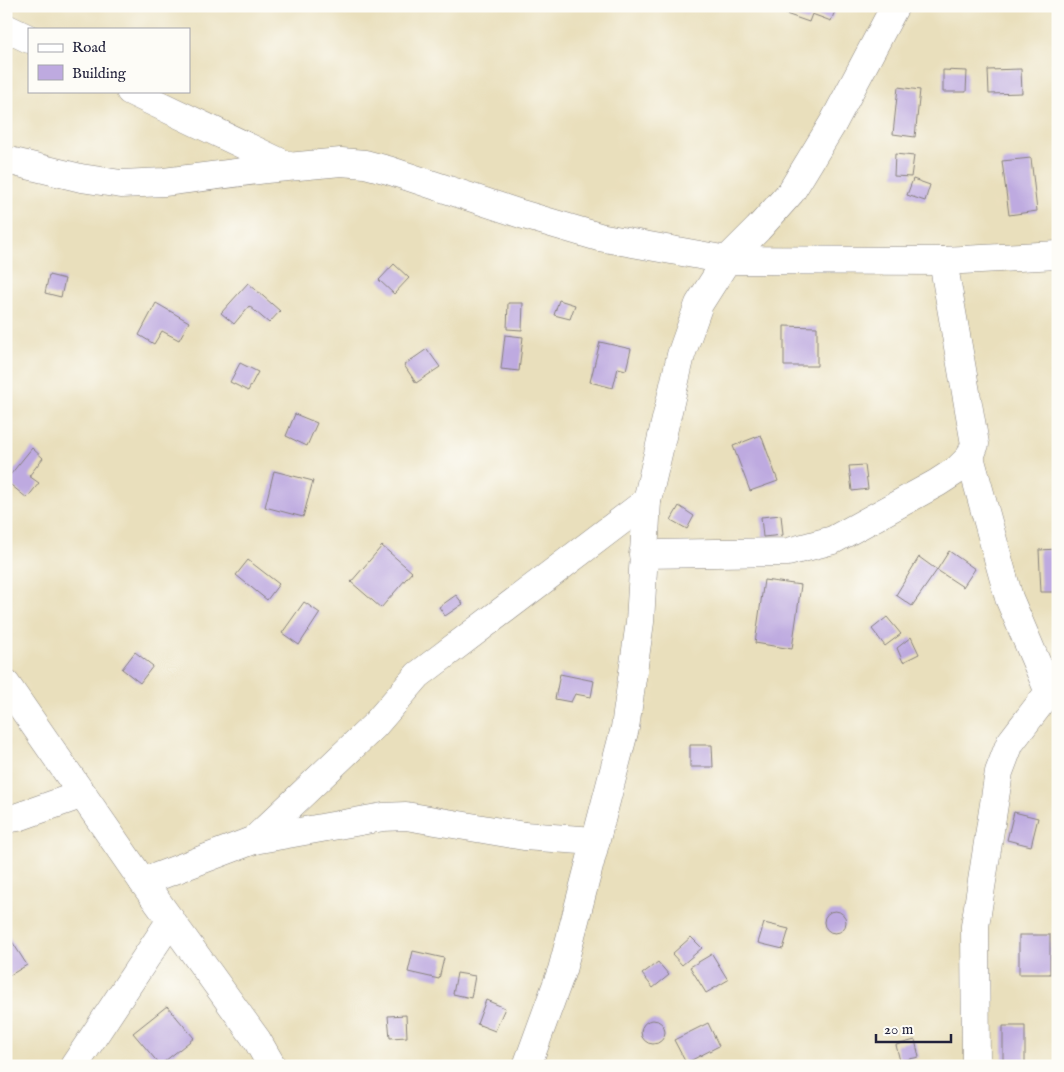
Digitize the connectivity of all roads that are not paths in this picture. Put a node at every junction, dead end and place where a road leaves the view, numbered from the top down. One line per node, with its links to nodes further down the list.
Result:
1 (895, 6): 8 (street)
2 (6, 28): 3 (street)
3 (28, 39)
4 (132, 92): 6 (street)
5 (6, 160): 6 (street)
6 (288, 166): 8 (street)
7 (1058, 255): 9 (street)
8 (727, 260): 9 (street); 11 (street)
9 (942, 261): 10 (street)
10 (970, 457): 12 (street); 23 (street)
11 (647, 501): 12 (street); 16 (street)
12 (644, 554): 17 (street)
13 (6, 684): 14 (street)
14 (83, 794): 15 (street); 18 (street)
15 (6, 819)
16 (254, 840): 17 (street); 18 (street)
17 (596, 841): 22 (street)
18 (143, 882): 19 (street)
19 (171, 920): 20 (street); 21 (street)
20 (74, 1066)
21 (272, 1066)
22 (527, 1066)
23 (976, 1066)

